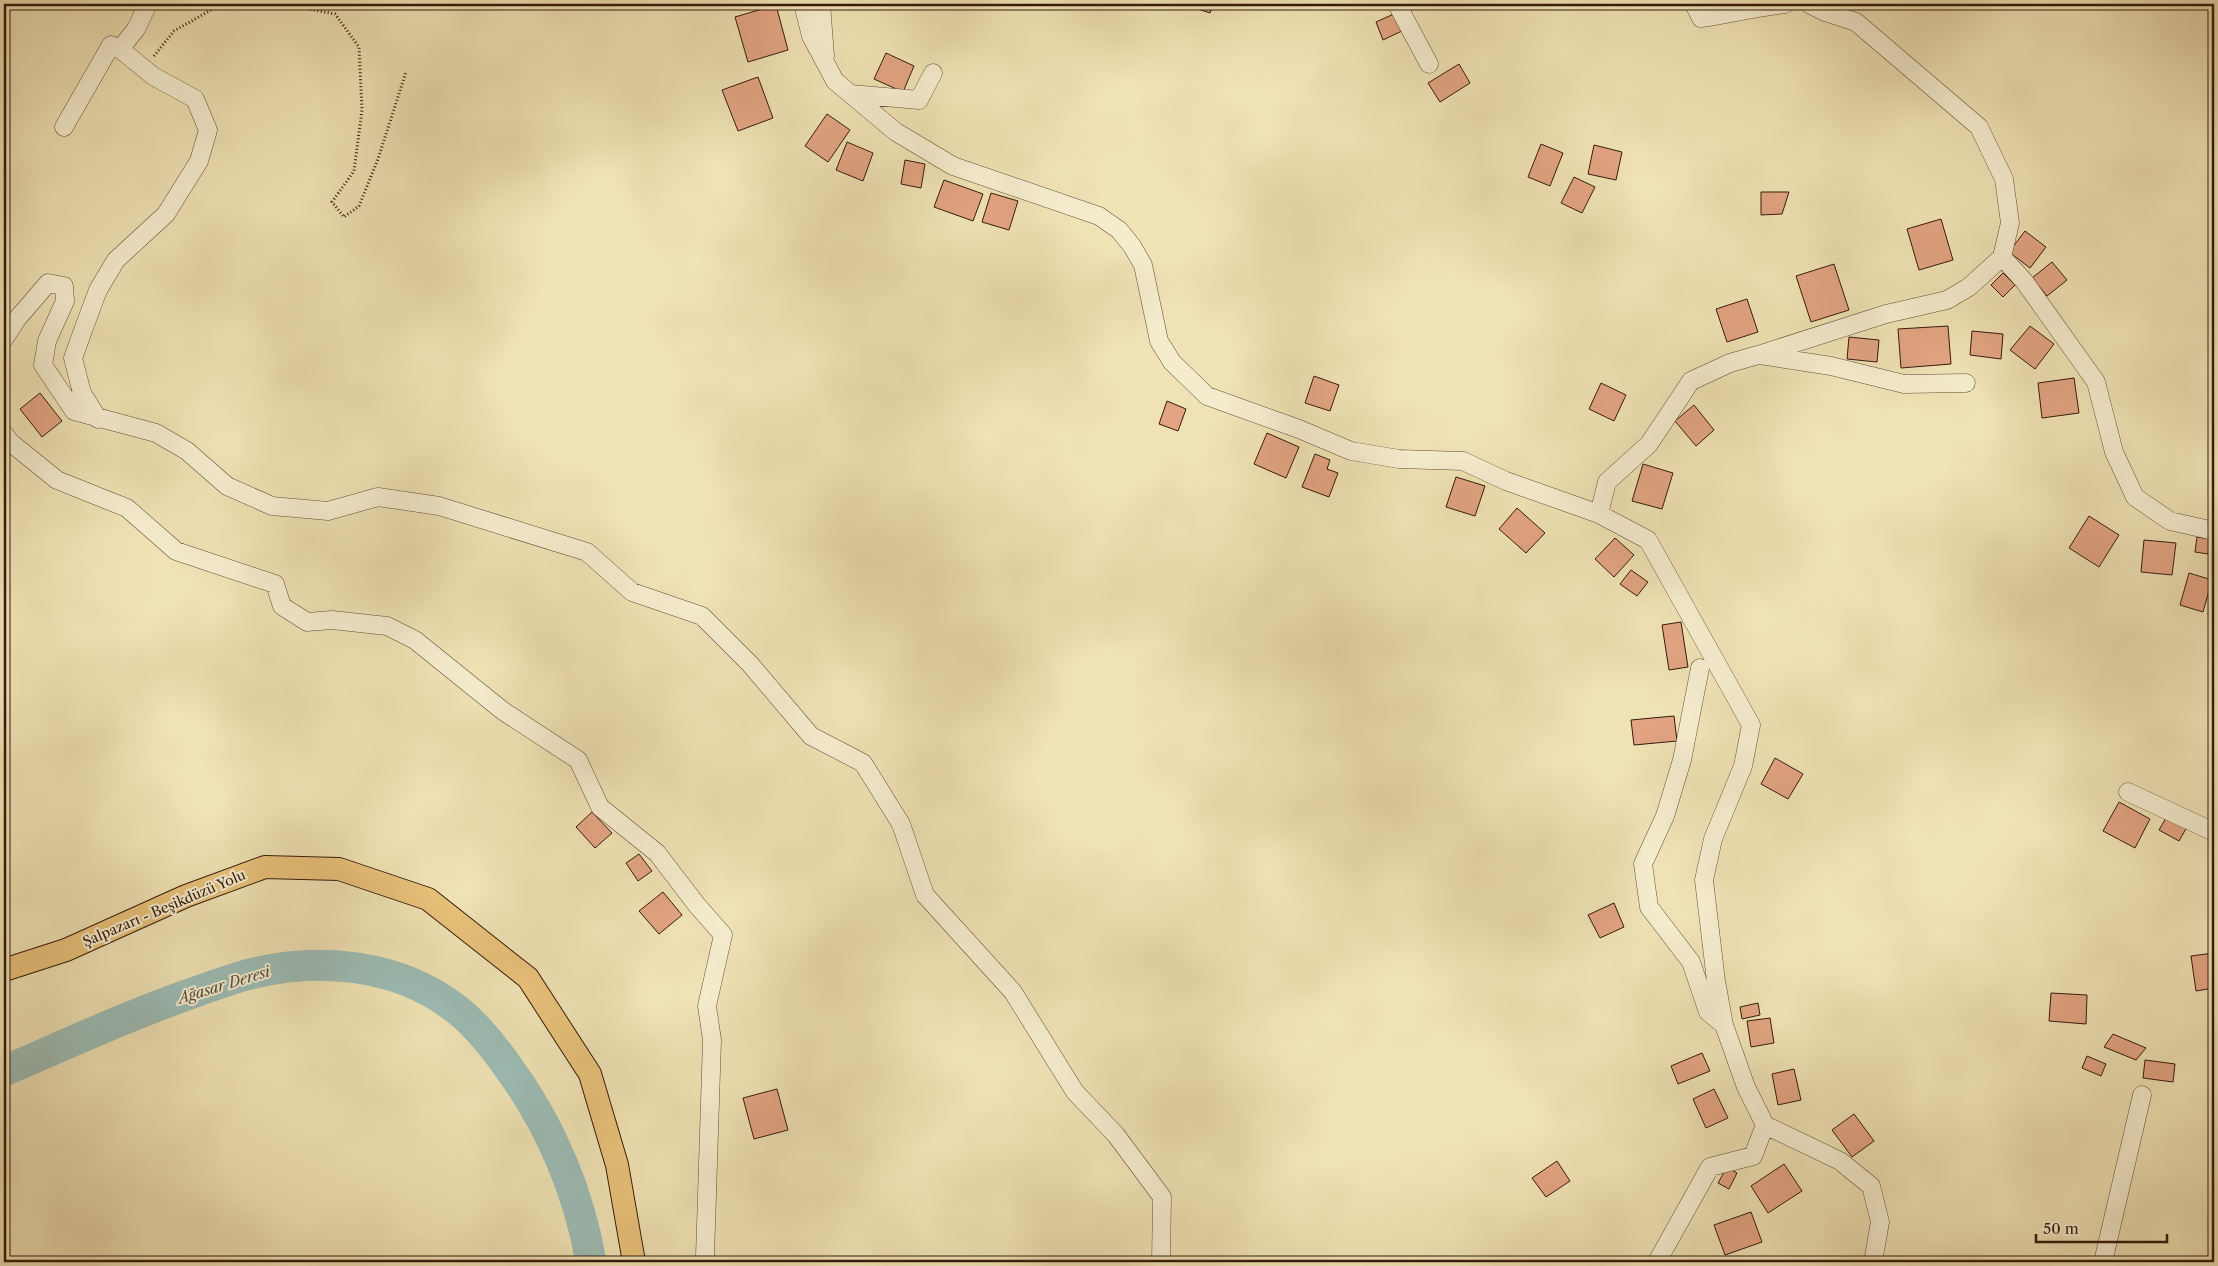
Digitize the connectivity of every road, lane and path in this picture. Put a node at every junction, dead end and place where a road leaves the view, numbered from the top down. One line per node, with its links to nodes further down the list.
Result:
1 (148, 4): 10 (street)
2 (242, 4): 15 (path)
3 (283, 4): 13 (path)
4 (803, 4): 11 (street)
5 (821, 4): 11 (street)
6 (1404, 4): 12 (street)
7 (1694, 4): 8 (street)
8 (1785, 4)
9 (1809, 4): 18 (street)
10 (120, 49): 15 (street); 17 (street)
11 (826, 63): 16 (street)
12 (1429, 64)
13 (406, 72)
14 (933, 73): 16 (street)
15 (150, 74): 22 (street)
16 (851, 94): 24 (street)
17 (64, 127)
18 (2002, 257): 20 (street); 25 (street)
19 (4, 340): 22 (street)
20 (1758, 355): 21 (street); 24 (street)
21 (1966, 383)
22 (98, 419): 35 (street)
23 (4, 434): 34 (street)
24 (1599, 514): 30 (street)
25 (2214, 531)
26 (1700, 668): 30 (street)
27 (2128, 792): 28 (street)
28 (2214, 832)
29 (4, 970): 33 (main road, Şalpazarı - Beşikdüzü Yolu)
30 (1724, 1025): 32 (street)
31 (2142, 1095): 38 (street)
32 (1765, 1125): 36 (street); 37 (street)
33 (634, 1262)
34 (702, 1262)
35 (1161, 1262)
36 (1657, 1262)
37 (1873, 1262)
38 (2103, 1262)

